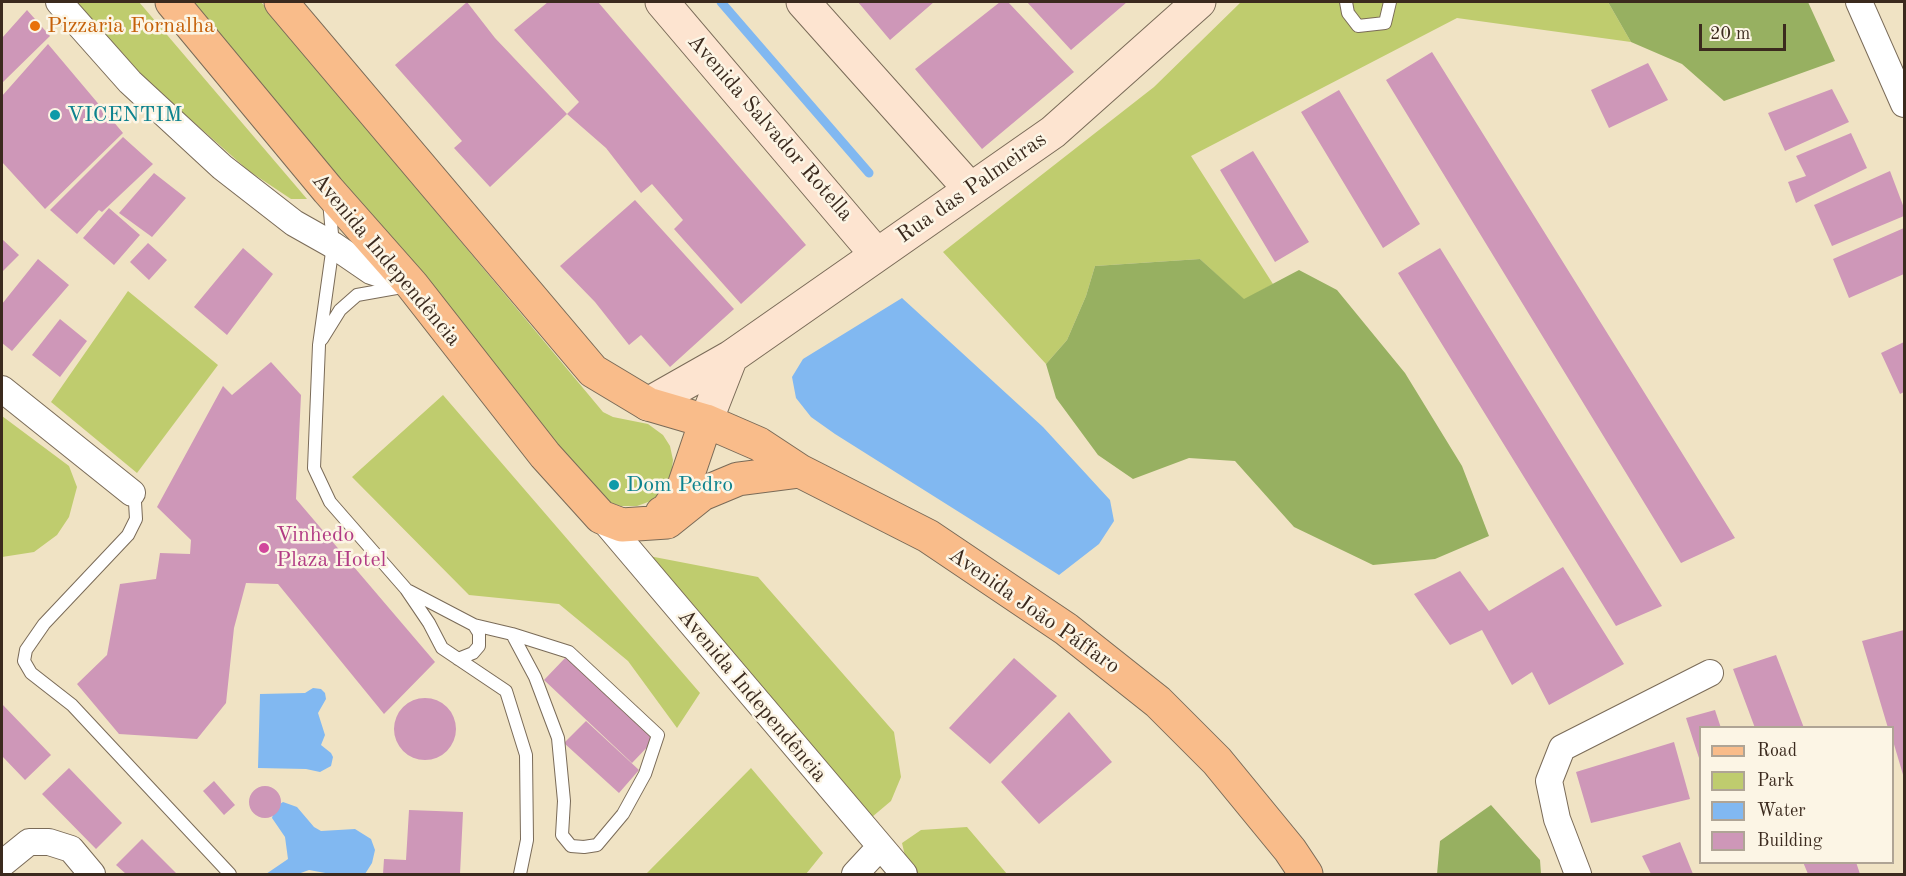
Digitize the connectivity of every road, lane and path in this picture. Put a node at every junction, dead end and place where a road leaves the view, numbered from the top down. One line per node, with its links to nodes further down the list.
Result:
1 (59, 2): 13 (street)
2 (172, 2): 12 (main road, Avenida Independência)
3 (281, 2): 19 (main road)
4 (662, 2): 14 (main road, Avenida Salvador Rotella)
5 (803, 2): 11 (main road)
6 (1199, 2): 11 (main road, Rua das Palmeiras)
7 (1346, 2): 8 (lane)
8 (1390, 2)
9 (1859, 2): 10 (street)
10 (1905, 104)
11 (970, 189): 14 (main road, Rua das Palmeiras)
12 (328, 190): 13 (lane); 15 (main road, Avenida Independência)
13 (333, 244): 15 (street); 16 (lane)
14 (877, 255): 17 (main road, Rua das Palmeiras)
15 (411, 285): 16 (lane); 23 (main road, Avenida Independência)
16 (319, 345): 25 (lane)
17 (731, 357): 19 (main road, Rua das Palmeiras); 20 (main road)
18 (2, 389): 22 (street)
19 (648, 404): 20 (main road)
20 (706, 421): 21 (main road, Avenida João Páffaro); 24 (main road)
21 (801, 471): 24 (main road); 37 (main road, Avenida João Páffaro)
22 (132, 493): 33 (lane)
23 (601, 517): 24 (main road); 30 (street, Avenida Independência)
24 (639, 525)
25 (406, 589): 26 (lane); 28 (lane)
26 (474, 625): 27 (lane); 28 (lane)
27 (512, 634): 27 (lane)
28 (458, 659): 34 (lane)
29 (1710, 674): 38 (street)
30 (880, 847): 35 (street); 36 (street, Avenida Independência)
31 (2, 864): 32 (street)
32 (92, 874)
33 (230, 874)
34 (520, 874)
35 (855, 874)
36 (904, 874)
37 (1306, 874)
38 (1578, 874)

